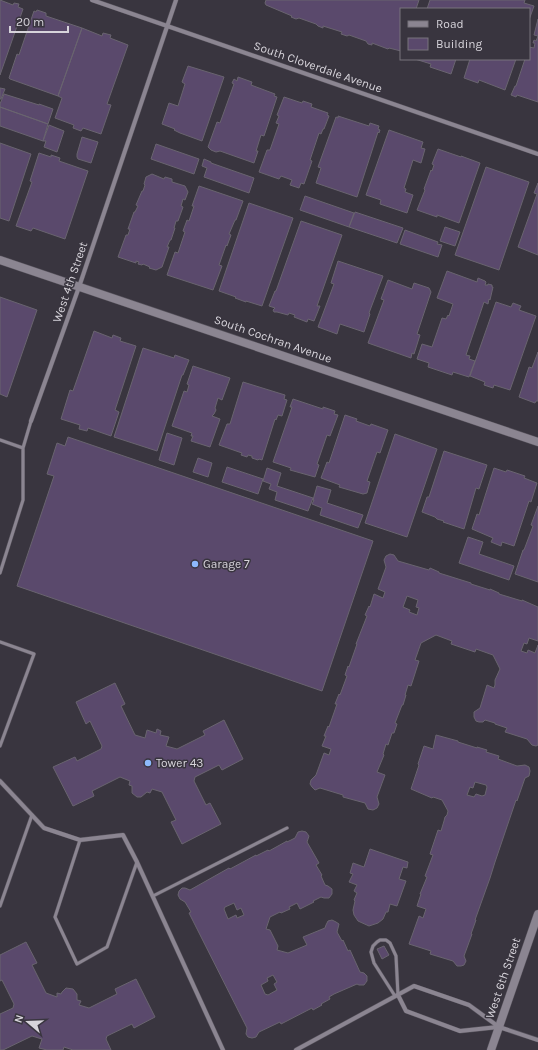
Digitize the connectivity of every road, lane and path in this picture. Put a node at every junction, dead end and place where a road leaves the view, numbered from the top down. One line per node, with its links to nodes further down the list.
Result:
1 (92, 0): 3 (street, South Cloverdale Avenue)
2 (176, 0): 3 (street, West 4th Street)
3 (167, 26): 4 (street, South Cloverdale Avenue); 6 (street, West 4th Street)
4 (538, 154)
5 (0, 260): 6 (street, South Cochran Avenue)
6 (79, 287): 7 (street, West 4th Street); 9 (street, South Cochran Avenue)
7 (31, 421): 10 (lane, West 4th Street)
8 (0, 440): 10 (lane)
9 (538, 442)
10 (23, 448): 11 (lane, West 4th Street)
11 (0, 573)
12 (0, 642): 13 (lane)
13 (2, 735): 14 (lane)
14 (0, 746)
15 (0, 781): 16 (street)
16 (32, 815): 18 (street); 21 (lane)
17 (287, 828): 20 (lane)
18 (80, 840): 19 (street); 19 (lane)
19 (137, 862): 20 (street)
20 (153, 896): 26 (street)
21 (0, 906)
22 (538, 914): 24 (street, West 6th Street)
23 (397, 995): 23 (lane); 24 (street); 24 (street); 27 (street)
24 (499, 1027): 25 (street); 28 (street, West 6th Street)
25 (538, 1040)
26 (223, 1050)
27 (296, 1050)
28 (491, 1050)

